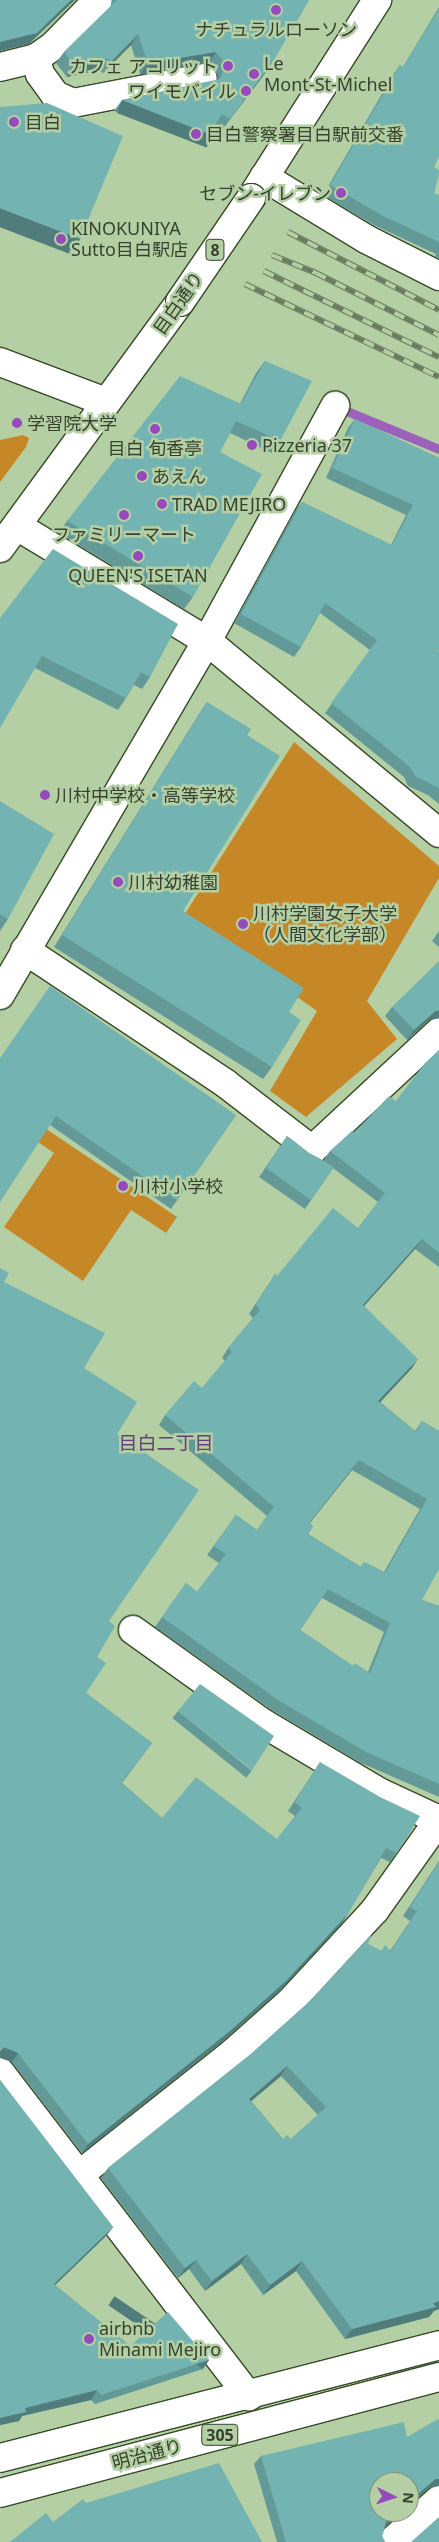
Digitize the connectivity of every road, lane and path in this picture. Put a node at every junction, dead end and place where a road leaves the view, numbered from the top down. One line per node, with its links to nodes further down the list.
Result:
1 (98, 0): 3 (street)
2 (377, 0): 6 (street, 目白通り / 8)
3 (36, 58): 4 (street); 5 (street)
4 (0, 67)
5 (203, 78)
6 (257, 187): 7 (street); 9 (street, 目白通り / 8, bridge)
7 (439, 276)
8 (0, 362): 9 (street)
9 (106, 402): 11 (street, 目白通り / 8)
10 (334, 406): 13 (street)
11 (17, 526): 12 (street, 目白通り / 8); 13 (street)
12 (0, 548)
13 (207, 641): 14 (street); 15 (street)
14 (439, 833)
15 (24, 950): 16 (street); 17 (street)
16 (0, 995)
17 (439, 1032)
18 (133, 1630): 19 (street)
19 (439, 1820): 21 (street)
20 (0, 2072): 21 (street)
21 (79, 2175): 24 (street)
22 (439, 2345): 24 (street, 明治通り / 305)
23 (439, 2377): 26 (street, 明治通り / 305)
24 (249, 2396): 25 (street, 明治通り / 305)
25 (0, 2458)
26 (0, 2493)
27 (439, 2500): 28 (street)
28 (391, 2542)

